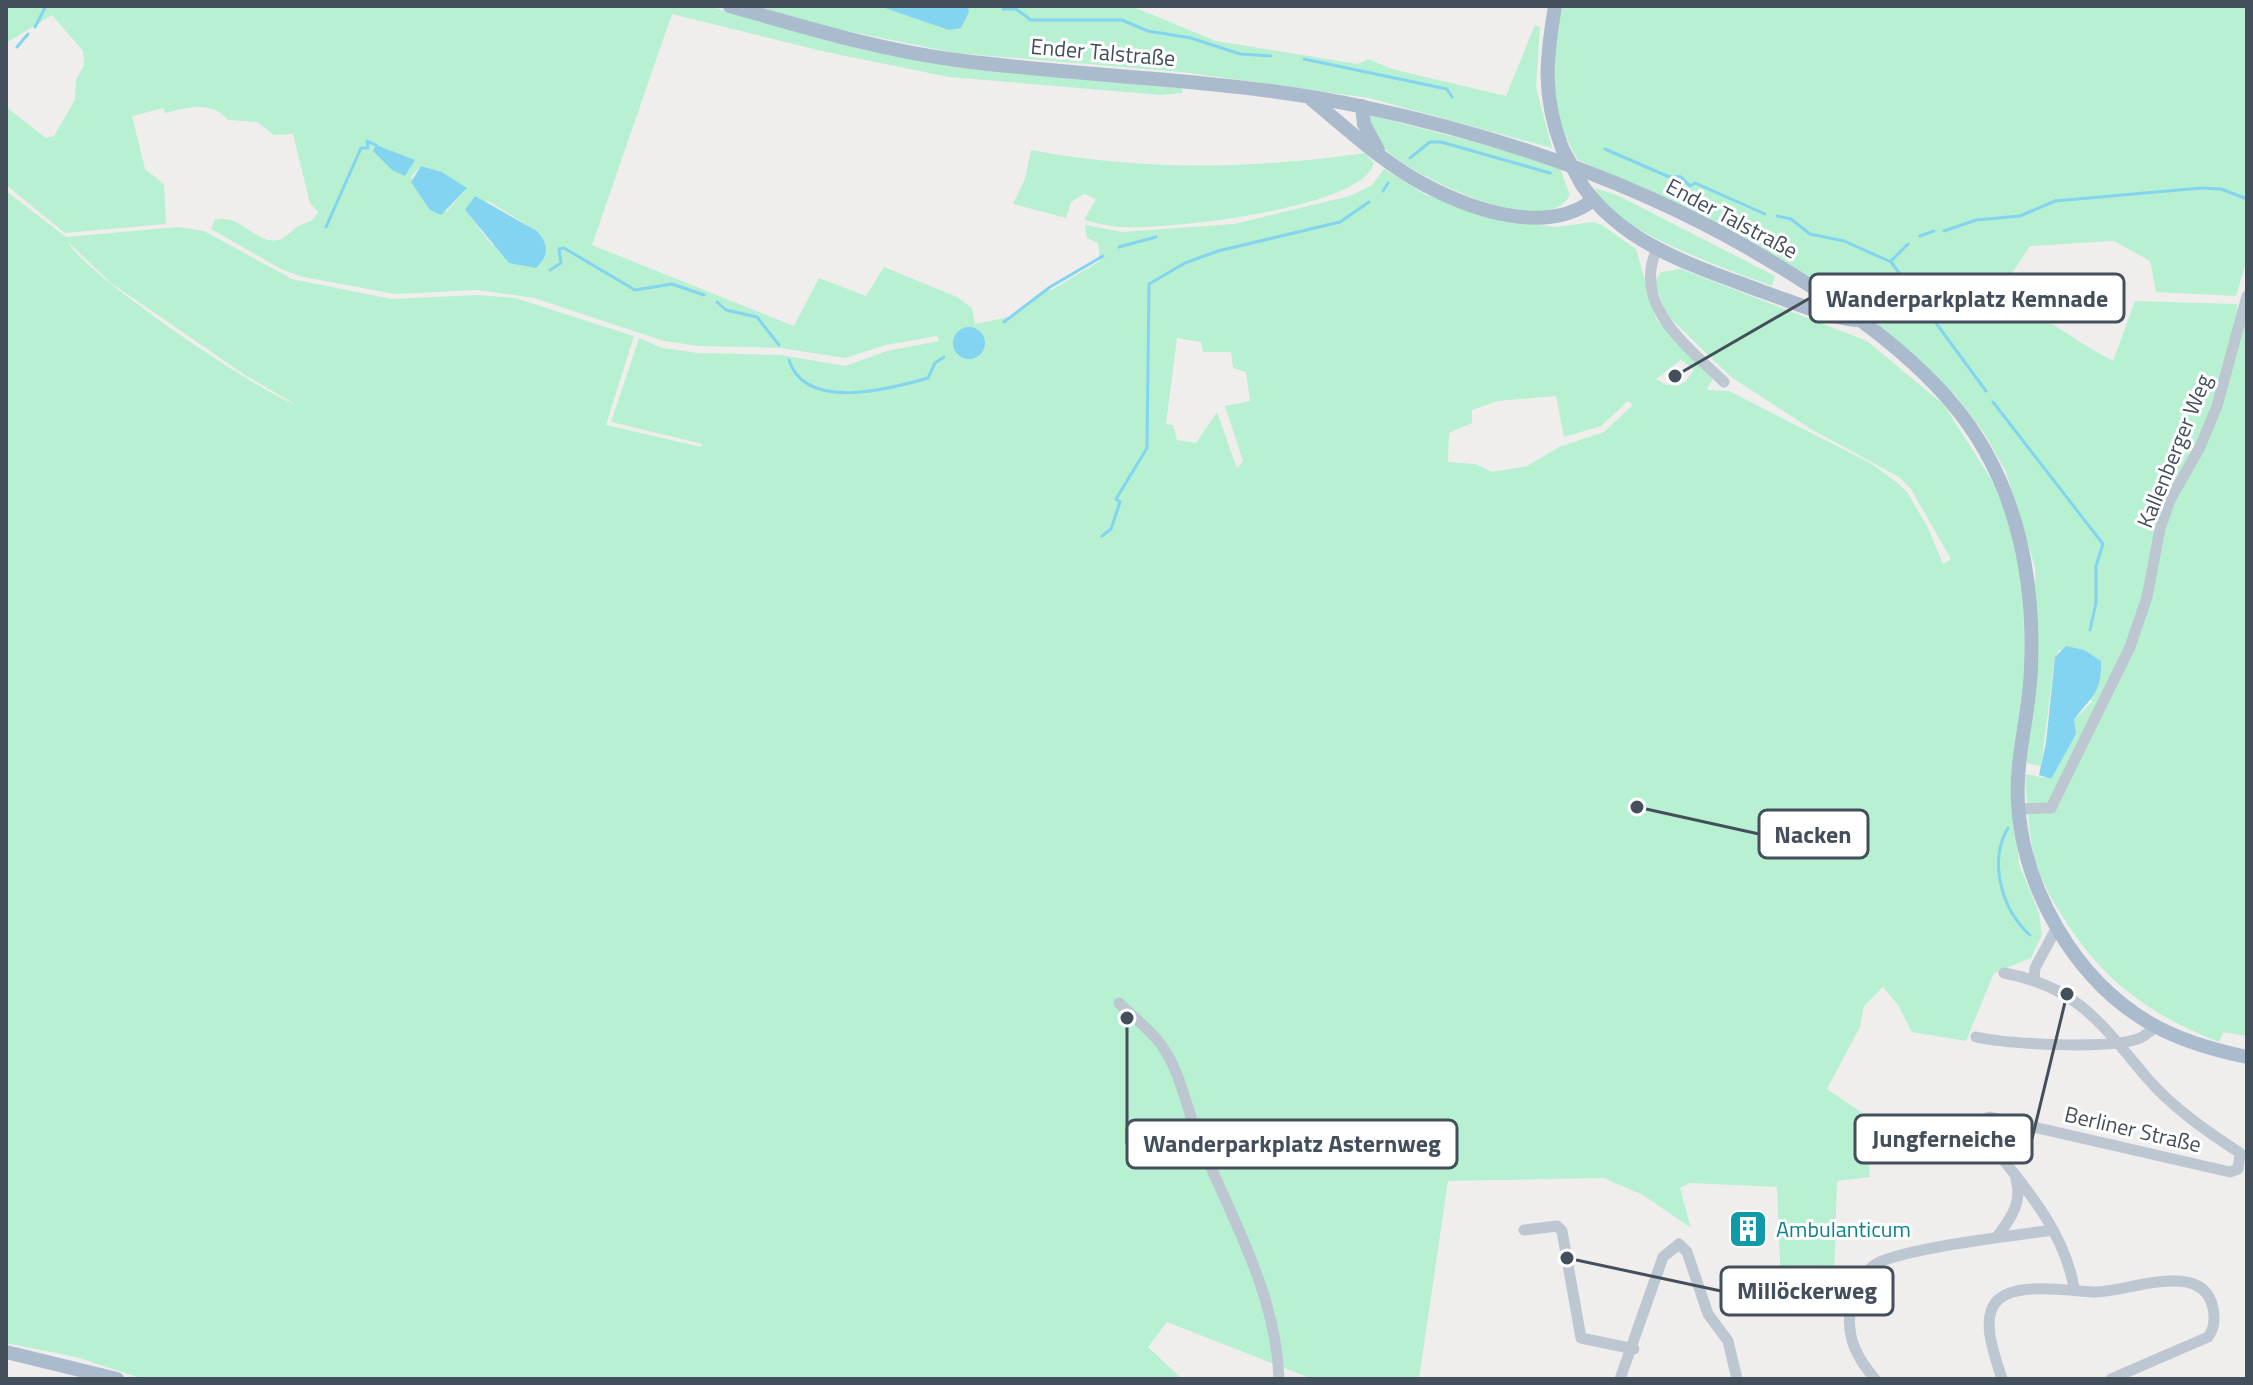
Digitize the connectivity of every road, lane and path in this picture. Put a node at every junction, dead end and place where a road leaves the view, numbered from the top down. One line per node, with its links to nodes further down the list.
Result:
1 (730, 6): 3 (main road, Ender Talstraße)
2 (1556, 6): 6 (main road, bridge)
3 (1310, 98): 4 (main road, Ender Talstraße); 5 (main road)
4 (1362, 106): 5 (main road); 9 (main road, Ender Talstraße)
5 (1382, 157): 6 (main road)
6 (1593, 200): 7 (main road)
7 (1657, 249): 9 (main road); 10 (street)
8 (2247, 296): 11 (street, Kallenberger Weg)
9 (1860, 321): 11 (main road, Ender Talstraße)
10 (1724, 382)
11 (2018, 809): 12 (main road, Ender Talstraße)
12 (2057, 927): 14 (street); 16 (main road, Ender Talstraße)
13 (2004, 973): 14 (street, Berliner Straße)
14 (2034, 979): 18 (street, Berliner Straße)
15 (1119, 1003): 28 (street)
16 (2156, 1027): 18 (street); 19 (main road, Ender Talstraße)
17 (1976, 1037): 18 (street)
18 (2120, 1042): 20 (street, Berliner Straße)
19 (2247, 1057)
20 (2013, 1172): 22 (street, Berliner Straße); 23 (street)
21 (1524, 1230): 25 (street)
22 (2053, 1230): 23 (street); 24 (street, Berliner Straße)
23 (1997, 1237): 31 (street)
24 (2074, 1288): 32 (street); 33 (street)
25 (1634, 1349): 29 (street); 30 (street)
26 (6, 1352): 27 (main road)
27 (117, 1379)
28 (1279, 1379)
29 (1620, 1379)
30 (1737, 1379)
31 (1875, 1379)
32 (2002, 1379)
33 (2111, 1379)

